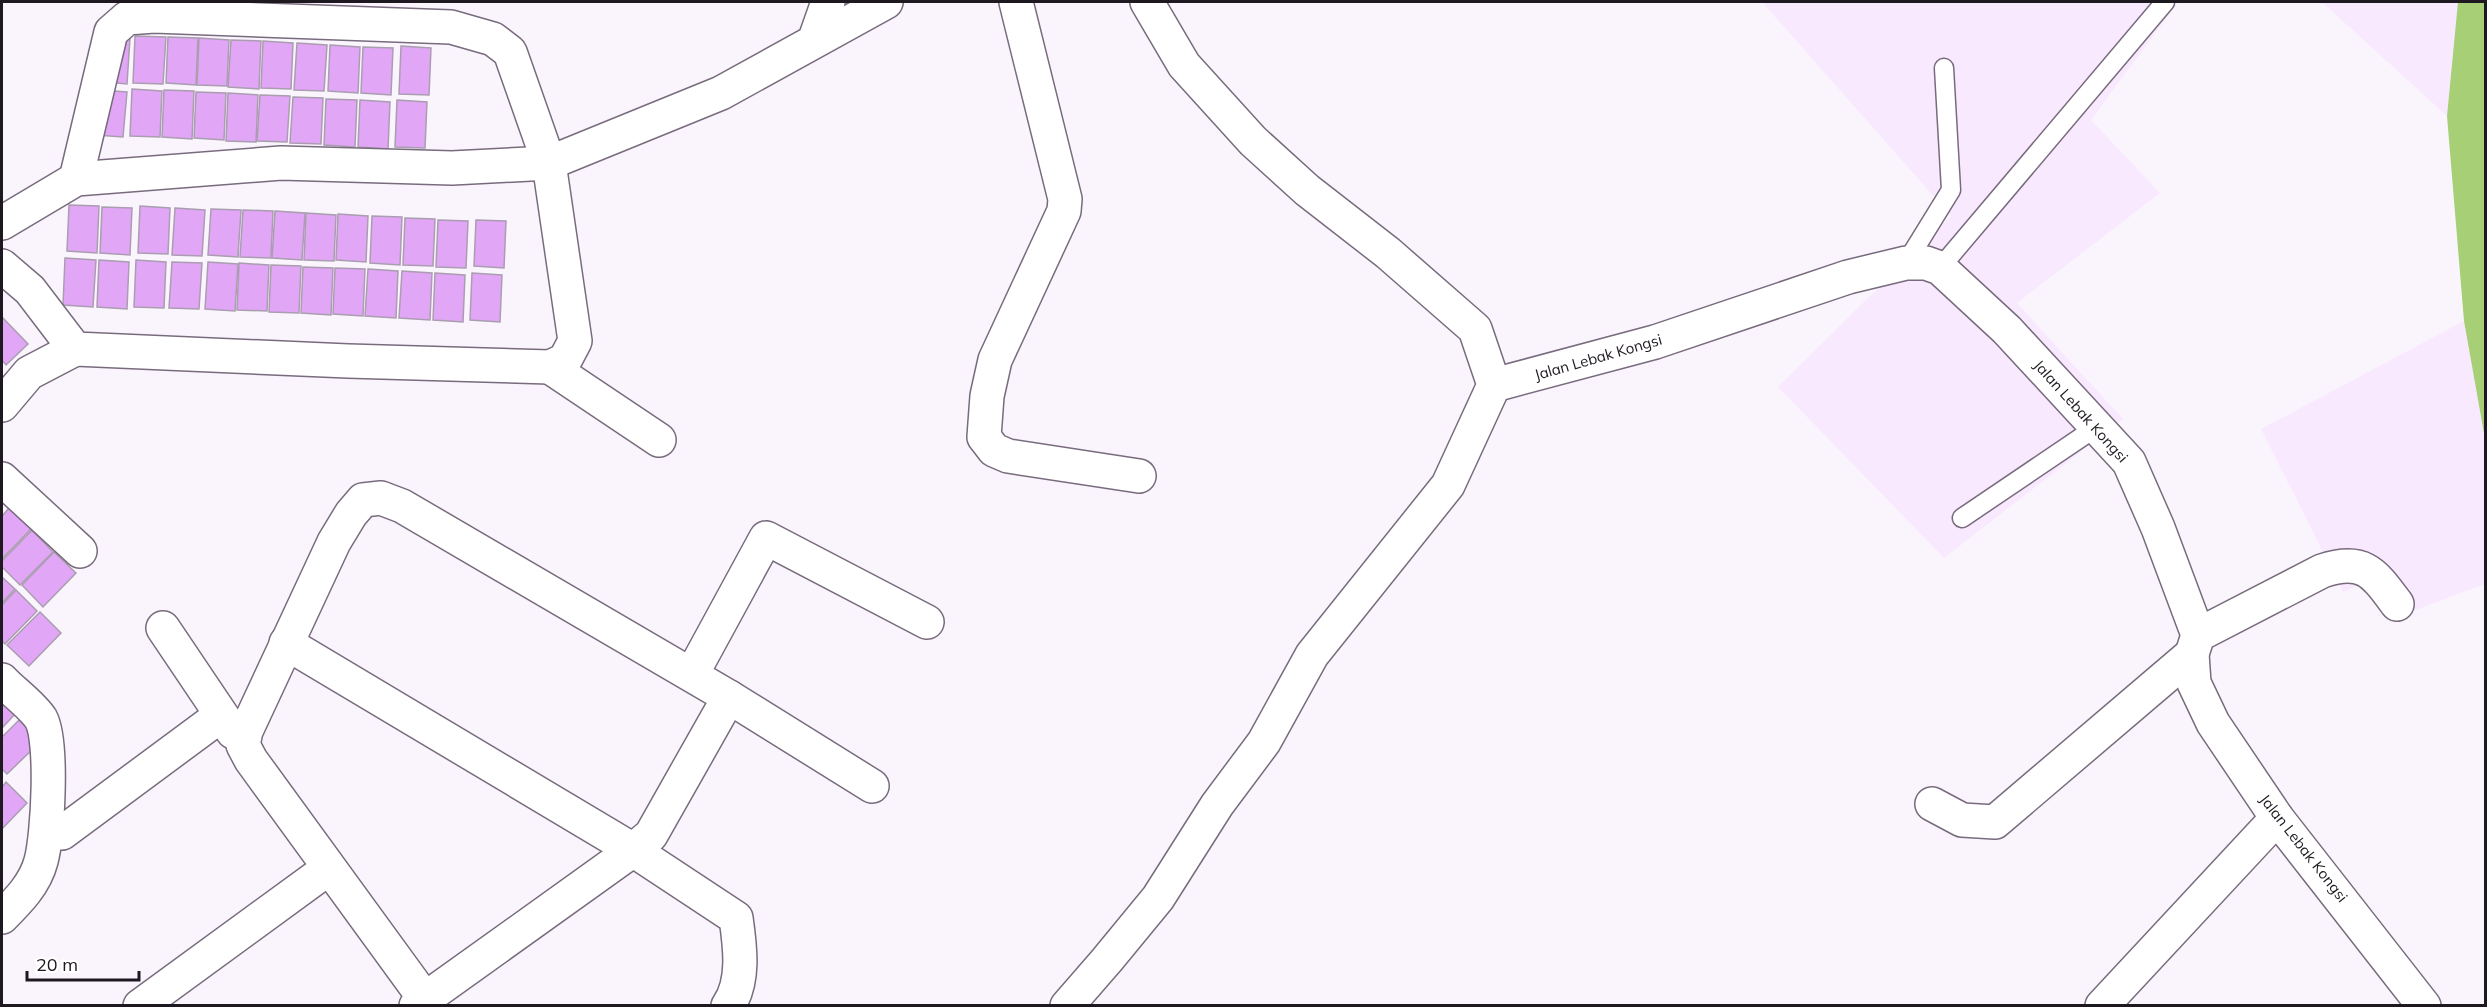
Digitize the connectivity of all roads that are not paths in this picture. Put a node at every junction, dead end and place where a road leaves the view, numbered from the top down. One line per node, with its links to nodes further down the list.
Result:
1 (828, 2): 6 (street)
2 (886, 2): 6 (street)
3 (1016, 2): 20 (street)
4 (1147, 2): 16 (street)
5 (2165, 2): 13 (lane)
6 (815, 39): 8 (street)
7 (1944, 68): 11 (lane)
8 (549, 163): 9 (street); 9 (street); 15 (street)
9 (76, 179): 10 (street)
10 (2, 222)
11 (1906, 263): 13 (street, Jalan Lebak Kongsi); 16 (street, Jalan Lebak Kongsi)
12 (2, 266): 14 (street)
13 (1940, 268): 18 (street, Jalan Lebak Kongsi)
14 (75, 350): 15 (street); 17 (street)
15 (550, 367): 19 (street)
16 (1494, 385): 44 (street)
17 (2, 405)
18 (2097, 426): 22 (lane); 28 (street, Jalan Lebak Kongsi)
19 (659, 440)
20 (1139, 476)
21 (2, 479): 23 (street)
22 (1962, 518)
23 (80, 551)
24 (2397, 604): 28 (street)
25 (927, 622): 29 (street)
26 (163, 627): 32 (street)
27 (286, 643): 29 (street); 33 (street); 38 (street)
28 (2195, 644): 35 (street); 36 (street, Jalan Lebak Kongsi)
29 (692, 674): 31 (street)
30 (2, 680): 40 (street)
31 (729, 697): 34 (street); 38 (street)
32 (220, 716): 33 (street); 37 (street)
33 (243, 745): 39 (street)
34 (872, 786)
35 (1932, 804)
36 (2277, 818): 45 (street); 46 (street, Jalan Lebak Kongsi)
37 (62, 833)
38 (633, 850): 41 (street); 43 (street)
39 (329, 868): 41 (street); 42 (street)
40 (6, 904)
41 (424, 1003)
42 (140, 1005)
43 (728, 1005)
44 (1067, 1005)
45 (2102, 1005)
46 (2424, 1005)

